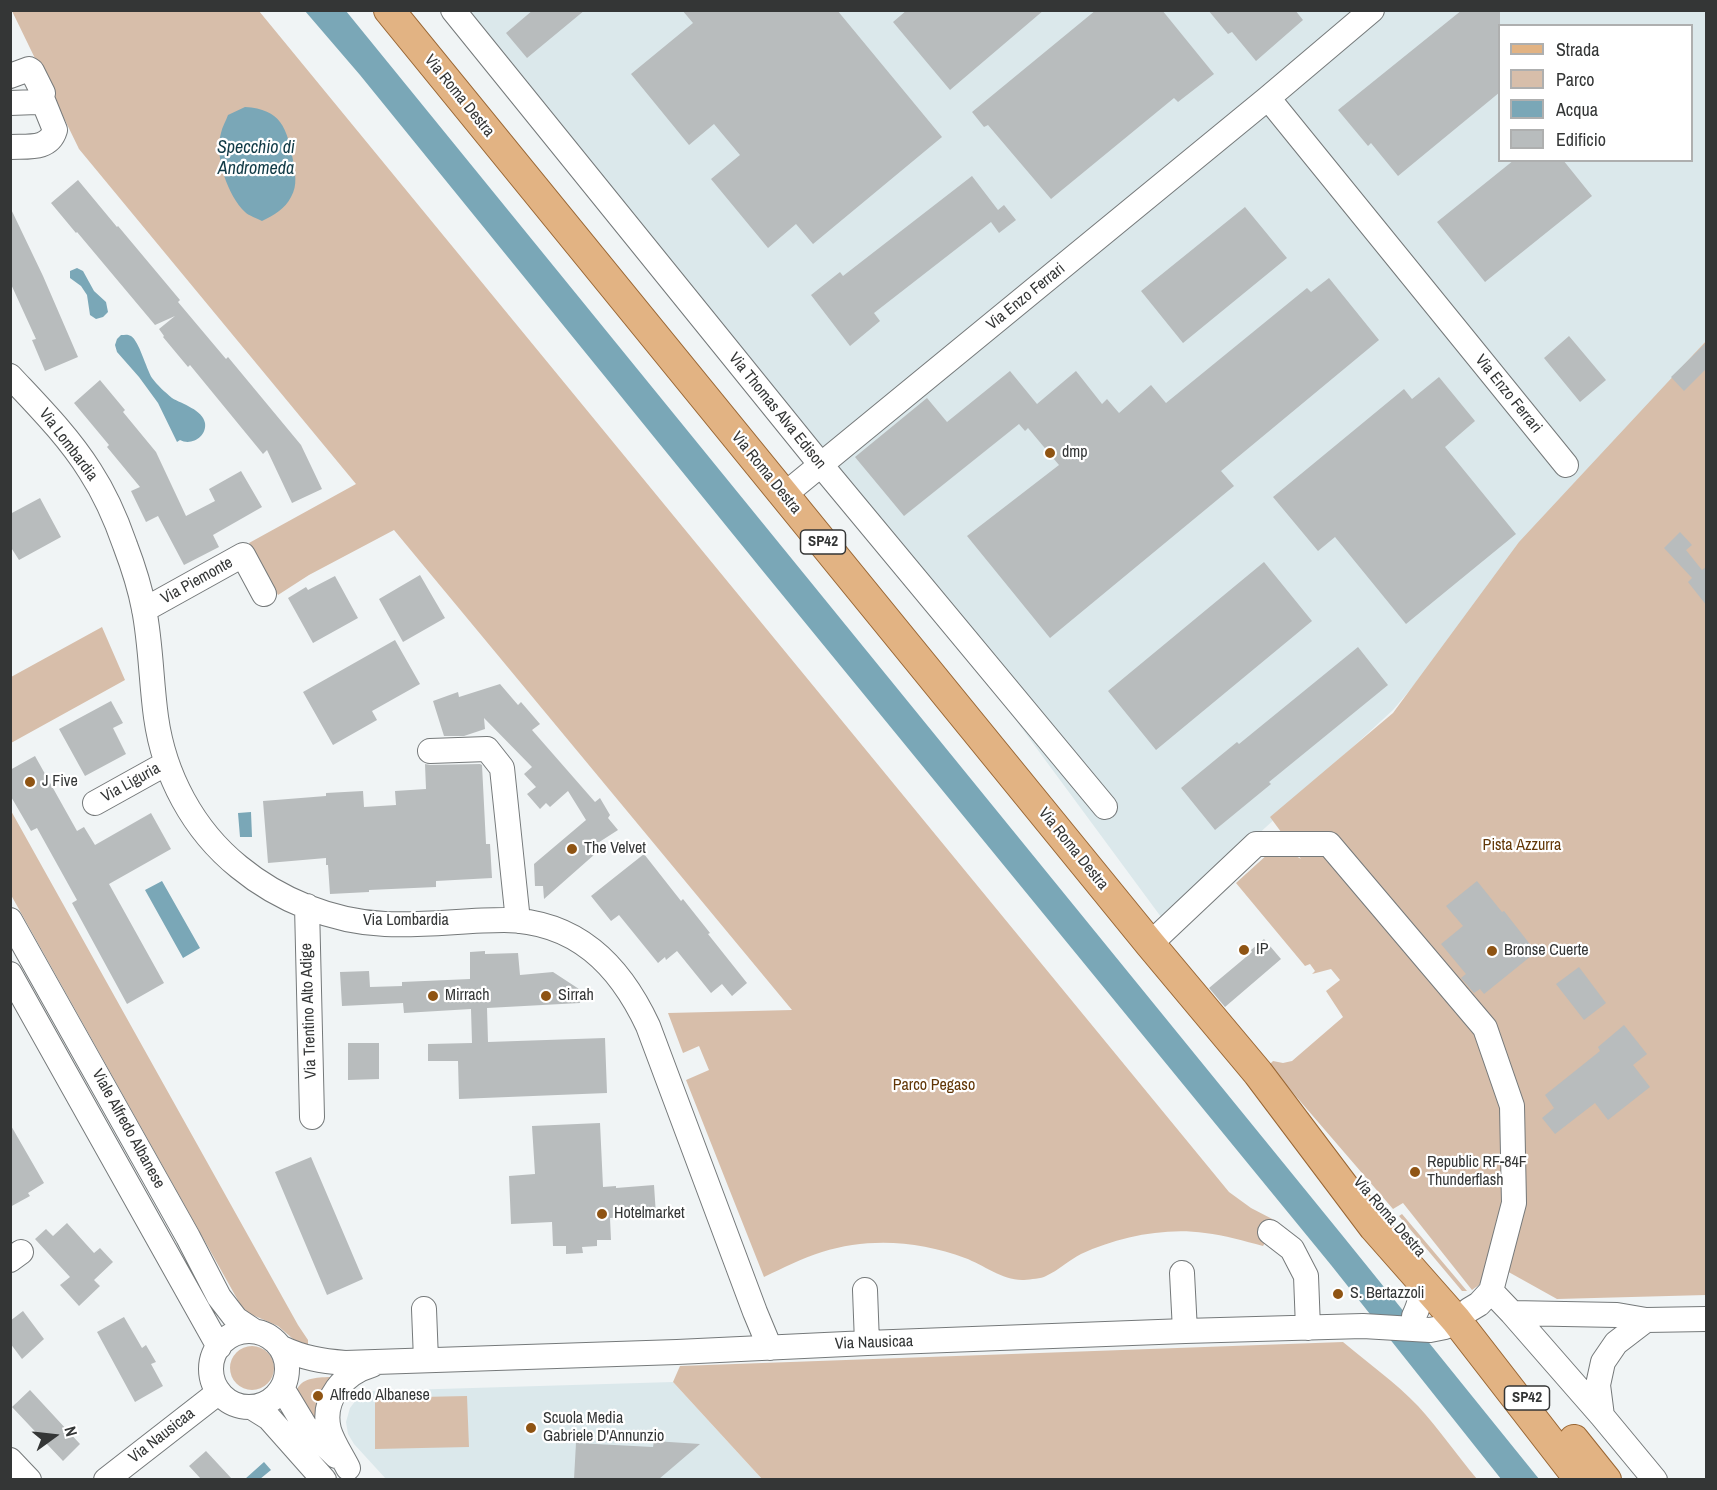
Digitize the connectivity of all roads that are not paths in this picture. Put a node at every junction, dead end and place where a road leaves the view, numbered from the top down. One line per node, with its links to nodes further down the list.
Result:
1 (389, 10): 12 (main road, Via Roma Destra / SP42)
2 (453, 10): 10 (street, Via Thomas Alva Edison)
3 (1364, 13): 6 (street, Via Enzo Ferrari)
4 (10, 76): 5 (street)
5 (42, 98): 7 (street); 8 (street)
6 (1268, 98): 10 (street, Via Enzo Ferrari); 11 (street, Via Enzo Ferrari)
7 (10, 103)
8 (10, 147)
9 (12, 380): 14 (street, Via Lombardia)
10 (821, 465): 12 (street, Via Enzo Ferrari); 18 (street, Via Thomas Alva Edison)
11 (1566, 465)
12 (784, 495): 22 (main road, Via Roma Destra / SP42)
13 (264, 594): 14 (street, Via Piemonte)
14 (144, 610): 16 (street, Via Lombardia)
15 (430, 751): 21 (street)
16 (167, 763): 17 (street, Via Liguria); 19 (street, Via Lombardia)
17 (95, 803)
18 (1105, 807)
19 (307, 906): 21 (street, Via Lombardia); 25 (street, Via Trentino Alto Adige)
20 (10, 920): 38 (street, Viale Alfredo Albanese)
21 (518, 921): 32 (street, Via Lombardia)
22 (1150, 944): 24 (main road, Via Roma Destra / SP42); 30 (street)
23 (10, 974): 41 (street, Viale Alfredo Albanese)
24 (1257, 1073): 27 (main road, Via Roma Destra / SP42); 34 (main road, Via Roma Destra / SP42)
25 (312, 1117)
26 (1270, 1232): 37 (street)
27 (1409, 1268): 34 (street); 34 (main road, Via Roma Destra / SP42)
28 (1182, 1274): 39 (street)
29 (865, 1290): 40 (street)
30 (1491, 1291): 33 (street); 34 (street)
31 (424, 1309): 45 (street)
32 (755, 1312): 43 (street, Via Lombardia); 44 (street)
33 (1512, 1313): 36 (street); 51 (street)
34 (1446, 1318): 37 (street, Via Nausicaa); 57 (main road, Via Roma Destra / SP42); 58 (main road, Via Roma Destra / SP42); 59 (main road, Via Roma Destra / SP42)
35 (1707, 1319): 36 (street)
36 (1646, 1320): 51 (street)
37 (1308, 1328): 39 (street, Via Nausicaa)
38 (254, 1331): 41 (street); 42 (street)
39 (1185, 1331): 40 (street, Via Nausicaa)
40 (867, 1343): 43 (street, Via Nausicaa)
41 (219, 1347): 49 (street)
42 (282, 1348): 47 (street, Via Nausicaa); 48 (street)
43 (770, 1348): 44 (street, Via Nausicaa)
44 (741, 1349): 45 (street, Via Nausicaa)
45 (426, 1360): 46 (street, Via Nausicaa)
46 (385, 1361): 47 (street, Via Nausicaa); 53 (street, Via Nausicaa)
47 (345, 1363): 48 (street, Via Nausicaa)
48 (284, 1385): 50 (street); 53 (street)
49 (219, 1392): 50 (street); 55 (street, Via Nausicaa)
50 (252, 1408): 56 (street)
51 (1602, 1416): 60 (street)
52 (10, 1460): 54 (street)
53 (353, 1474)
54 (29, 1479)
55 (106, 1479)
56 (324, 1479)
57 (1580, 1479)
58 (1592, 1479)
59 (1606, 1479)
60 (1655, 1479)

